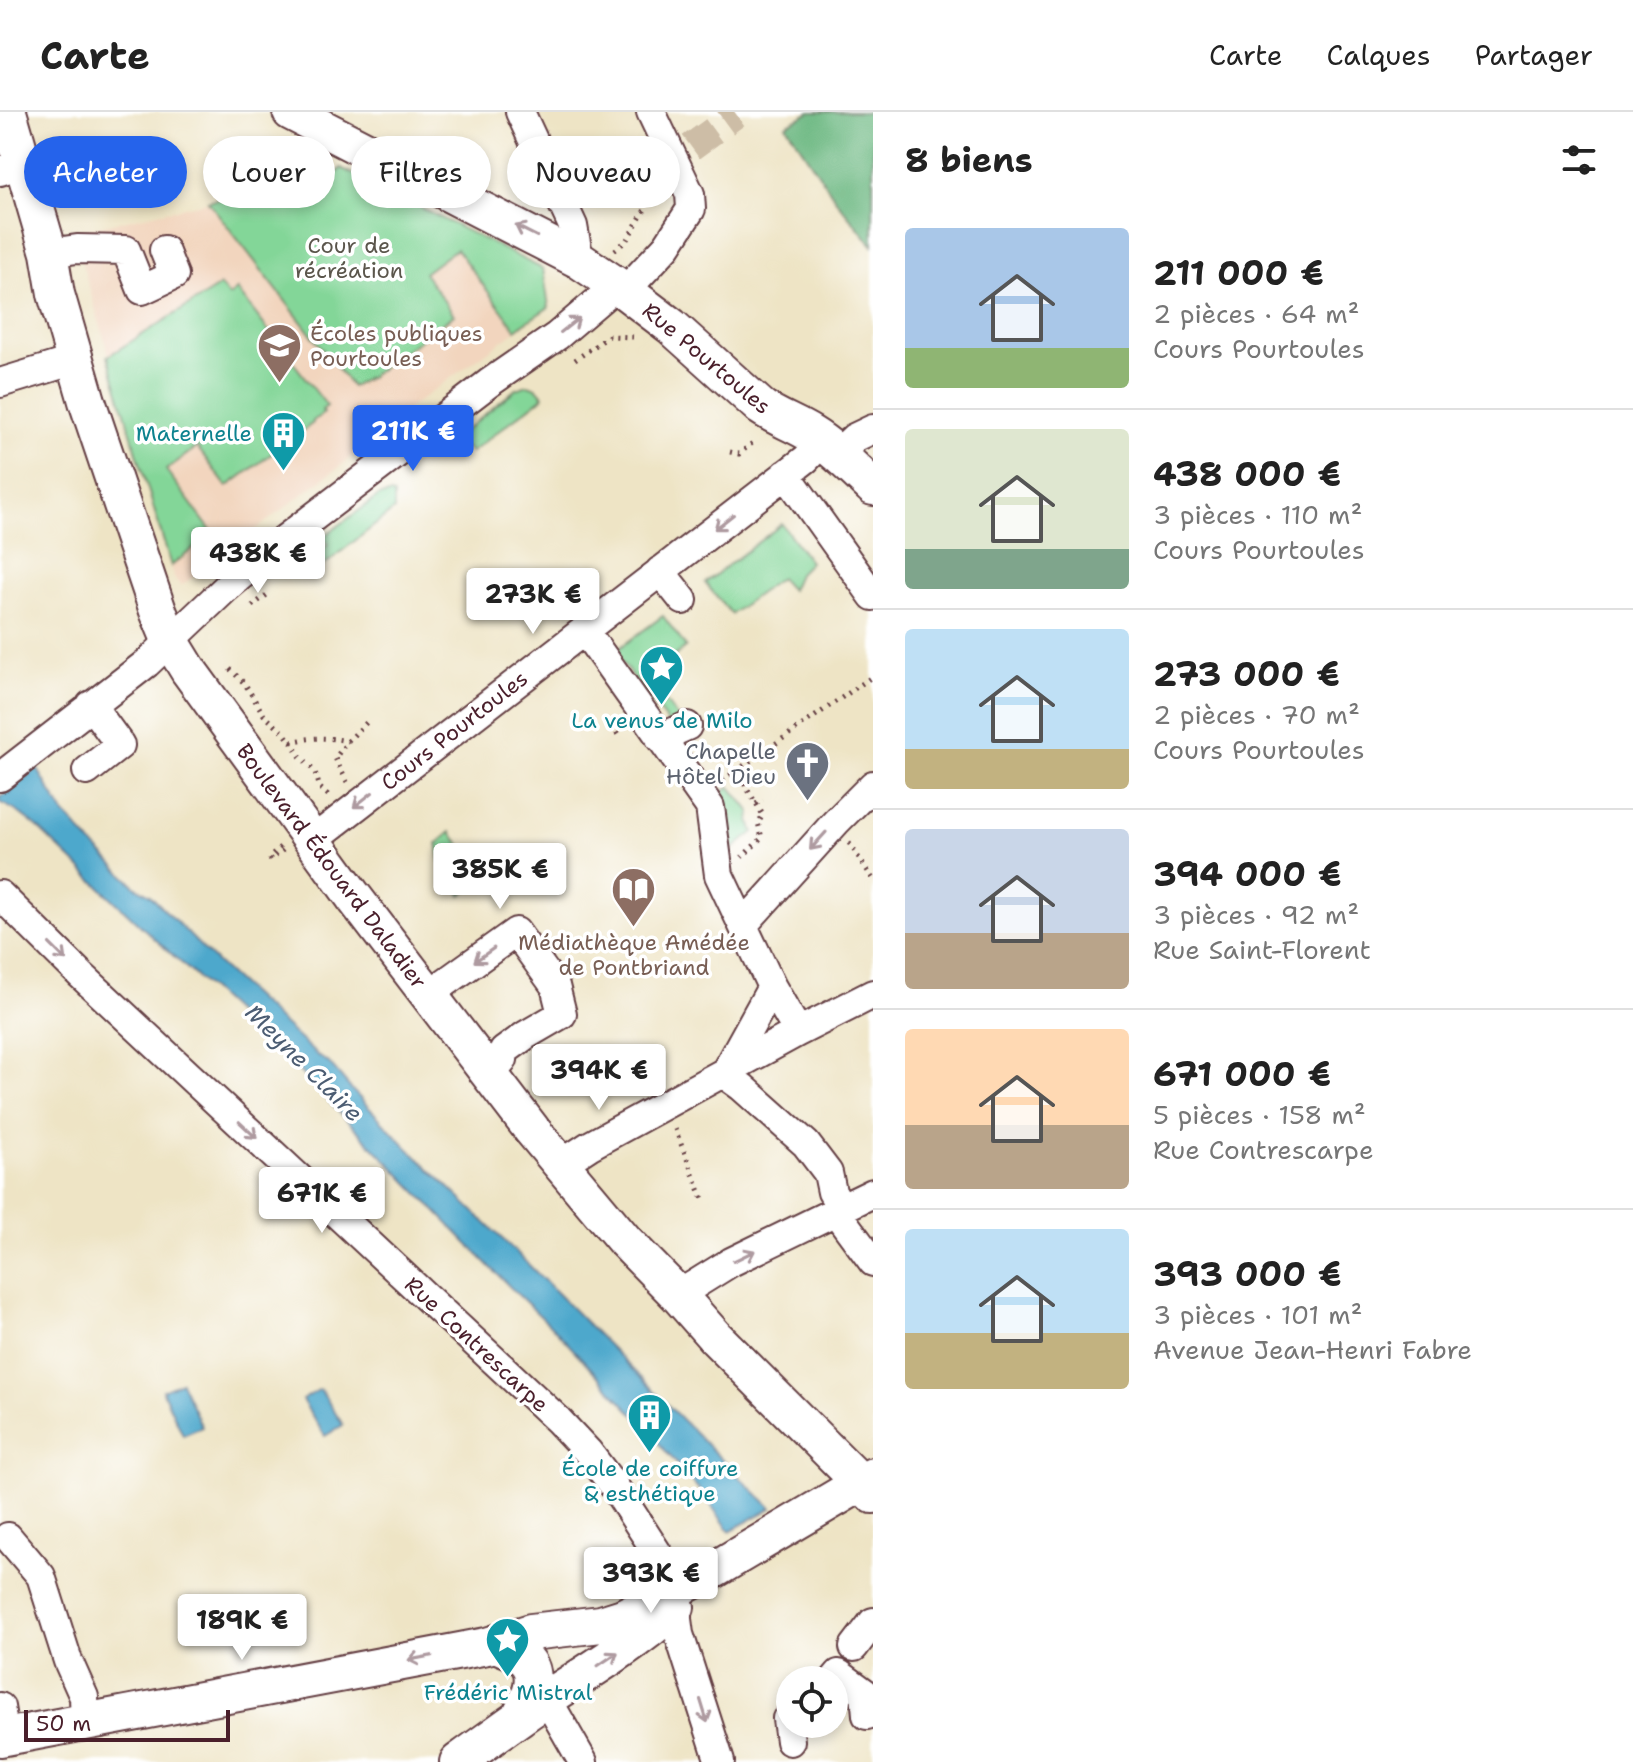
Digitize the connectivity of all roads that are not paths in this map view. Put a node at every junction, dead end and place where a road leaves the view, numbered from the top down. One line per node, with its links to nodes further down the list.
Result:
1 (8, 112): 5 (main road, Boulevard Édouard Daladier)
2 (291, 112): 8 (main road, Rue Pourtoules, one-way to 2)
3 (520, 112): 8 (street)
4 (651, 112): 9 (street)
5 (12, 167): 7 (main road, Boulevard Édouard Daladier)
6 (164, 250): 7 (street)
7 (49, 253): 10 (main road, Boulevard Édouard Daladier)
8 (579, 260): 9 (main road, Rue Pourtoules)
9 (619, 275): 13 (main road, Rue Pourtoules); 20 (street, one-way to 9)
10 (75, 360): 11 (street); 20 (main road, Boulevard Édouard Daladier)
11 (0, 383)
12 (873, 429): 13 (street, Cours Pourtoules)
13 (830, 448): 14 (street, Cours Pourtoules); 15 (main road, Rue Pourtoules)
14 (786, 474): 16 (street, Cours Pourtoules, one-way to 16); 17 (street)
15 (873, 487)
16 (660, 571): 18 (street); 19 (street, Cours Pourtoules)
17 (873, 596)
18 (683, 600)
19 (584, 630): 23 (street); 27 (street, Cours Pourtoules, one-way to 27)
20 (170, 640): 21 (street); 27 (main road, Boulevard Édouard Daladier)
21 (91, 705): 24 (street); 25 (street)
22 (687, 726): 23 (street)
23 (660, 738): 29 (street)
24 (87, 771)
25 (0, 777)
26 (873, 785): 29 (street, one-way to 29)
27 (313, 840): 32 (main road, Boulevard Édouard Daladier)
28 (0, 895): 43 (street, Rue Contrescarpe, one-way to 43)
29 (744, 924): 30 (street)
30 (772, 987): 33 (street); 34 (street)
31 (873, 994): 33 (street)
32 (428, 995): 35 (main road, Boulevard Édouard Daladier); 35 (street, one-way to 32)
33 (798, 1032): 34 (street)
34 (724, 1074): 36 (street); 38 (street)
35 (489, 1076): 36 (main road, Boulevard Édouard Daladier)
36 (560, 1165): 40 (main road, Boulevard Édouard Daladier)
37 (873, 1193): 38 (street)
38 (841, 1208): 39 (street); 40 (street, one-way to 38)
39 (873, 1262)
40 (678, 1295): 41 (main road, Boulevard Édouard Daladier)
41 (869, 1484): 43 (main road)
42 (8, 1537): 50 (street)
43 (675, 1598): 45 (main road); 48 (main road, one-way to 43); 54 (street, Rue Contrescarpe, one-way to 54)
44 (873, 1622): 46 (street)
45 (496, 1644): 48 (main road); 50 (main road, one-way to 50)
46 (854, 1647)
47 (848, 1681): 49 (street)
48 (533, 1708): 52 (main road); 53 (street)
49 (867, 1715)
50 (85, 1722): 51 (main road)
51 (2, 1727)
52 (458, 1762)
53 (583, 1762)
54 (720, 1762)

